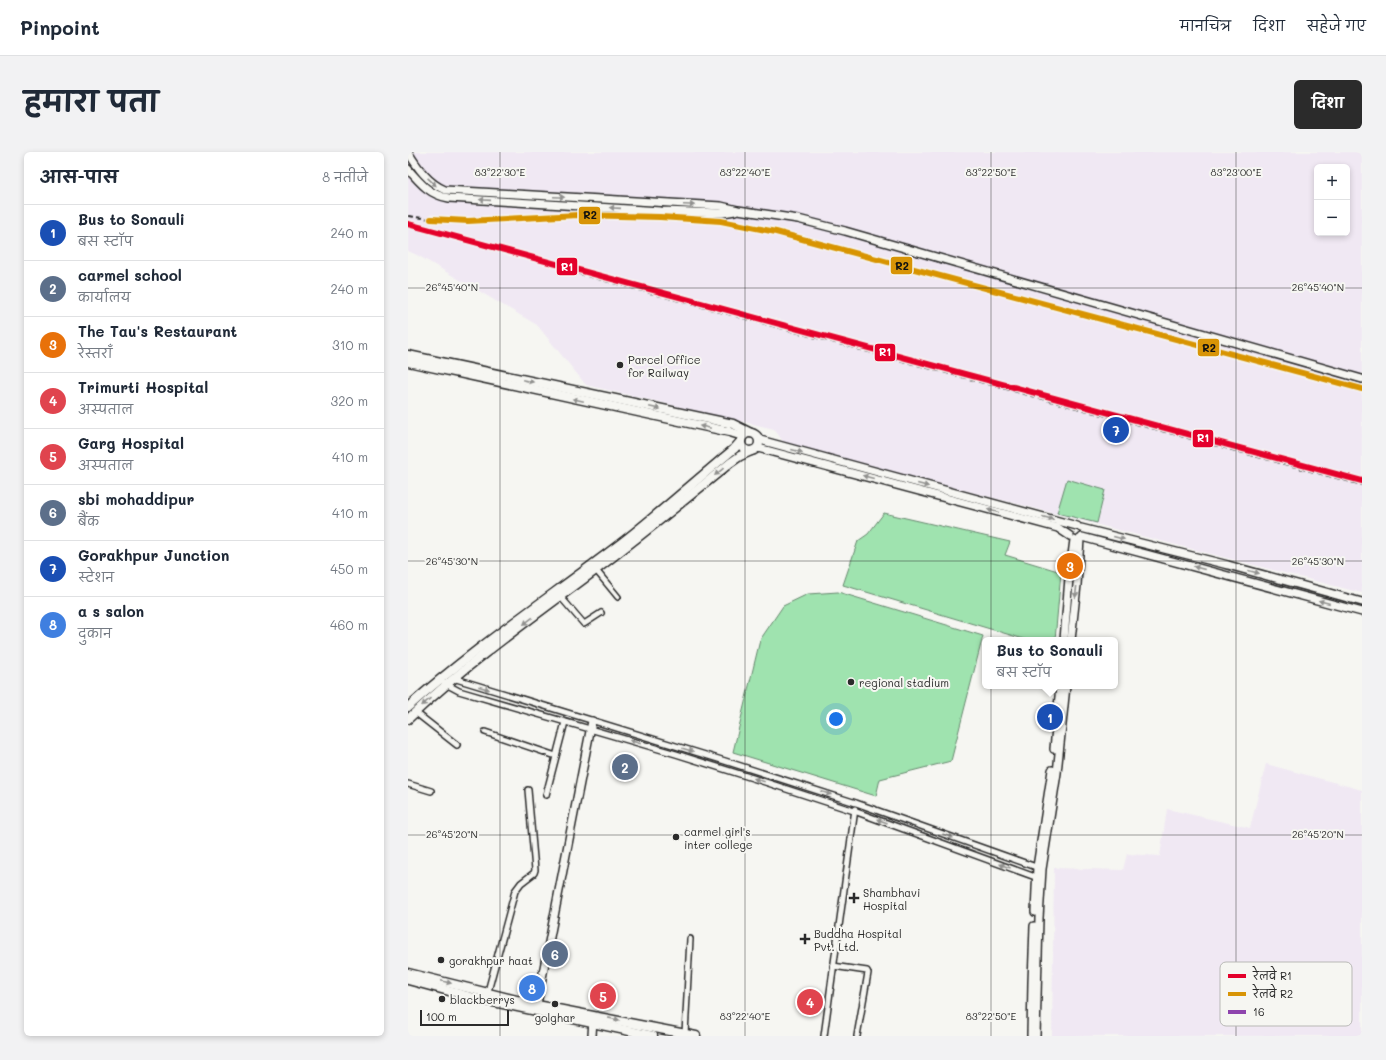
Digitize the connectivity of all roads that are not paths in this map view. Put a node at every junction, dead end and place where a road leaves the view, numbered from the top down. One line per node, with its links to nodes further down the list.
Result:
1 (408, 152): 3 (street, one-way to 3)
2 (408, 169): 3 (street, one-way to 2)
3 (738, 210): 6 (street)
4 (408, 355): 7 (main road, one-way to 7)
5 (408, 362): 8 (main road, one-way to 5)
6 (1362, 379)
7 (751, 432): 8 (main road); 9 (main road)
8 (742, 439): 9 (main road); 12 (main road)
9 (756, 446): 10 (street, one-way to 10); 11 (street, one-way to 9); 12 (main road, one-way to 12)
10 (1079, 527): 11 (street); 11 (street); 15 (street, one-way to 15)
11 (1076, 538): 16 (street, one-way to 11); 18 (street); 19 (street, one-way to 19)
12 (594, 567): 13 (main road); 14 (street)
13 (558, 594): 17 (street); 20 (main road)
14 (618, 597)
15 (1362, 602)
16 (1362, 612)
17 (601, 613)
18 (1064, 637)
19 (1071, 637)
20 (451, 676): 21 (main road); 27 (street, one-way to 27)
21 (443, 683): 24 (main road); 25 (main road, one-way to 25); 28 (street)
22 (1060, 689): 41 (street)
23 (1066, 689): 41 (street)
24 (408, 707)
25 (415, 712): 26 (main road); 31 (street)
26 (408, 719)
27 (592, 721): 29 (street); 34 (street, one-way to 34)
28 (566, 722): 29 (street); 32 (street)
29 (590, 729): 38 (street, one-way to 29); 48 (street)
30 (485, 732): 32 (street)
31 (457, 745)
32 (556, 756): 37 (street)
33 (408, 784): 36 (street)
34 (809, 788): 38 (street); 39 (street, one-way to 39)
35 (528, 790): 47 (street)
36 (431, 791)
37 (546, 795)
38 (807, 796): 40 (street)
39 (856, 803): 40 (street); 41 (street, one-way to 41)
40 (854, 811): 42 (street, one-way to 40); 44 (street)
41 (1039, 868): 42 (street)
42 (1039, 878): 56 (street); 57 (street)
43 (690, 939): 50 (street)
44 (833, 966): 54 (street); 55 (street)
45 (408, 973): 47 (main road, one-way to 47)
46 (408, 980): 47 (main road)
47 (486, 996): 48 (main road)
48 (537, 1008): 49 (main road)
49 (593, 1020): 50 (main road, one-way to 50); 51 (street); 52 (main road)
50 (685, 1034): 53 (main road)
51 (592, 1036)
52 (653, 1036)
53 (696, 1036)
54 (824, 1036)
55 (857, 1036)
56 (1031, 1036)
57 (1036, 1036)

